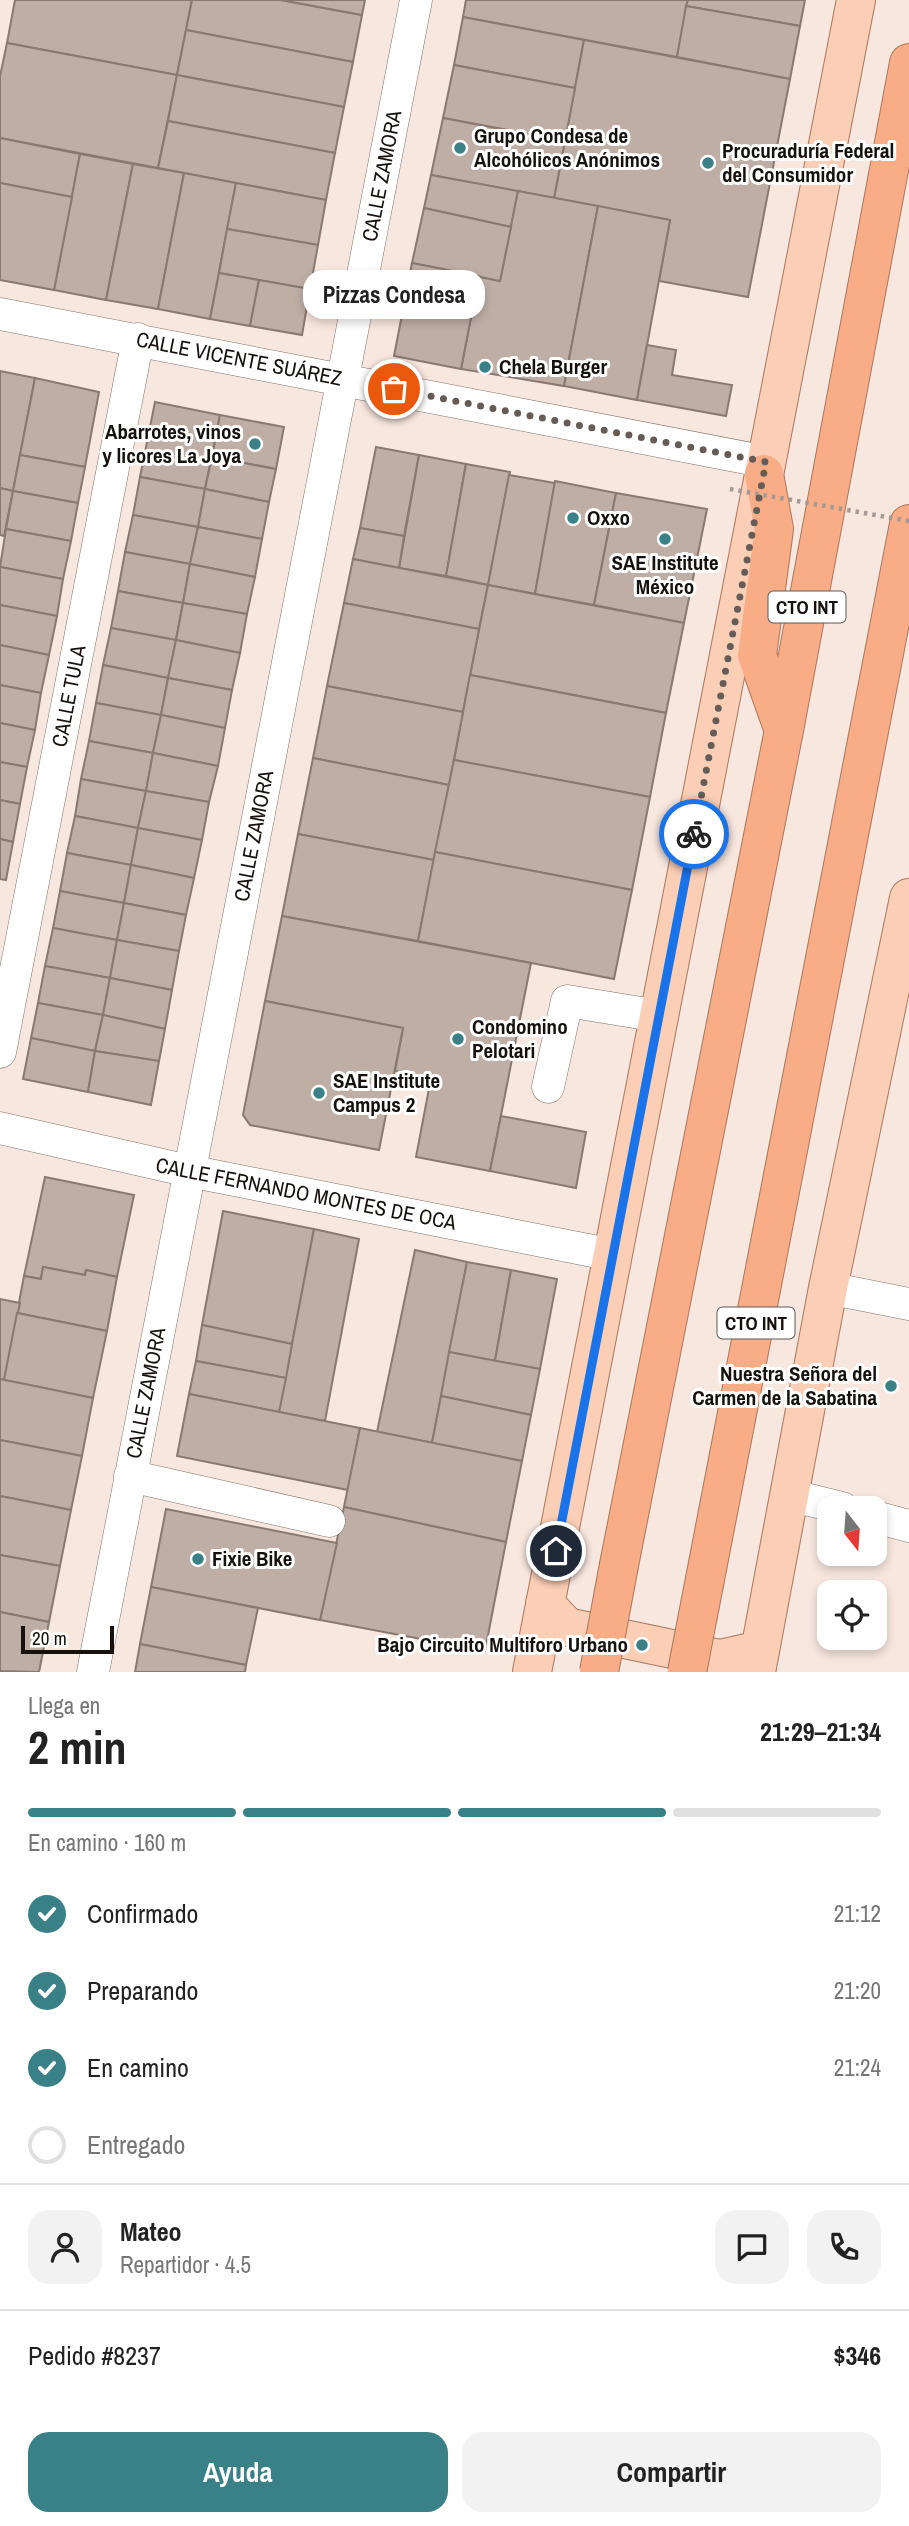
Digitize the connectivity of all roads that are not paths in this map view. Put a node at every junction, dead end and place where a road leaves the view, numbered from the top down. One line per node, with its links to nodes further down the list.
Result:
1 (416, 0): 6 (street, CALLE ZAMORA)
2 (856, 0): 7 (main road, CTO INT)
3 (909, 63): 9 (highway, CTO INT)
4 (0, 314): 5 (street, CALLE VICENTE SUÁREZ)
5 (138, 339): 6 (street, CALLE VICENTE SUÁREZ); 12 (street, CALLE TULA)
6 (343, 379): 7 (street, CALLE VICENTE SUÁREZ); 15 (street, CALLE ZAMORA)
7 (754, 475): 9 (highway); 11 (main road, CTO INT)
8 (909, 523): 30 (highway, CTO INT, bridge)
9 (784, 730): 29 (highway, CTO INT, bridge)
10 (909, 898): 17 (main road, CTO INT)
11 (659, 1016): 13 (street); 16 (main road, CTO INT)
12 (0, 1052)
13 (548, 1087)
14 (0, 1128): 15 (street, CALLE FERNANDO MONTES DE OCA)
15 (189, 1171): 16 (street, CALLE FERNANDO MONTES DE OCA); 19 (street, CALLE ZAMORA)
16 (612, 1255): 25 (main road, CTO INT)
17 (828, 1288): 18 (street); 20 (main road, CTO INT)
18 (909, 1304)
19 (130, 1476): 23 (street); 27 (street, CALLE ZAMORA)
20 (789, 1494): 21 (street); 26 (main road, CTO INT)
21 (817, 1501)
22 (887, 1520): 24 (street)
23 (329, 1521)
24 (909, 1526)
25 (545, 1604): 26 (main road); 28 (main road, CTO INT)
26 (758, 1661)
27 (93, 1672)
28 (532, 1672)
29 (599, 1672)
30 (687, 1672)

